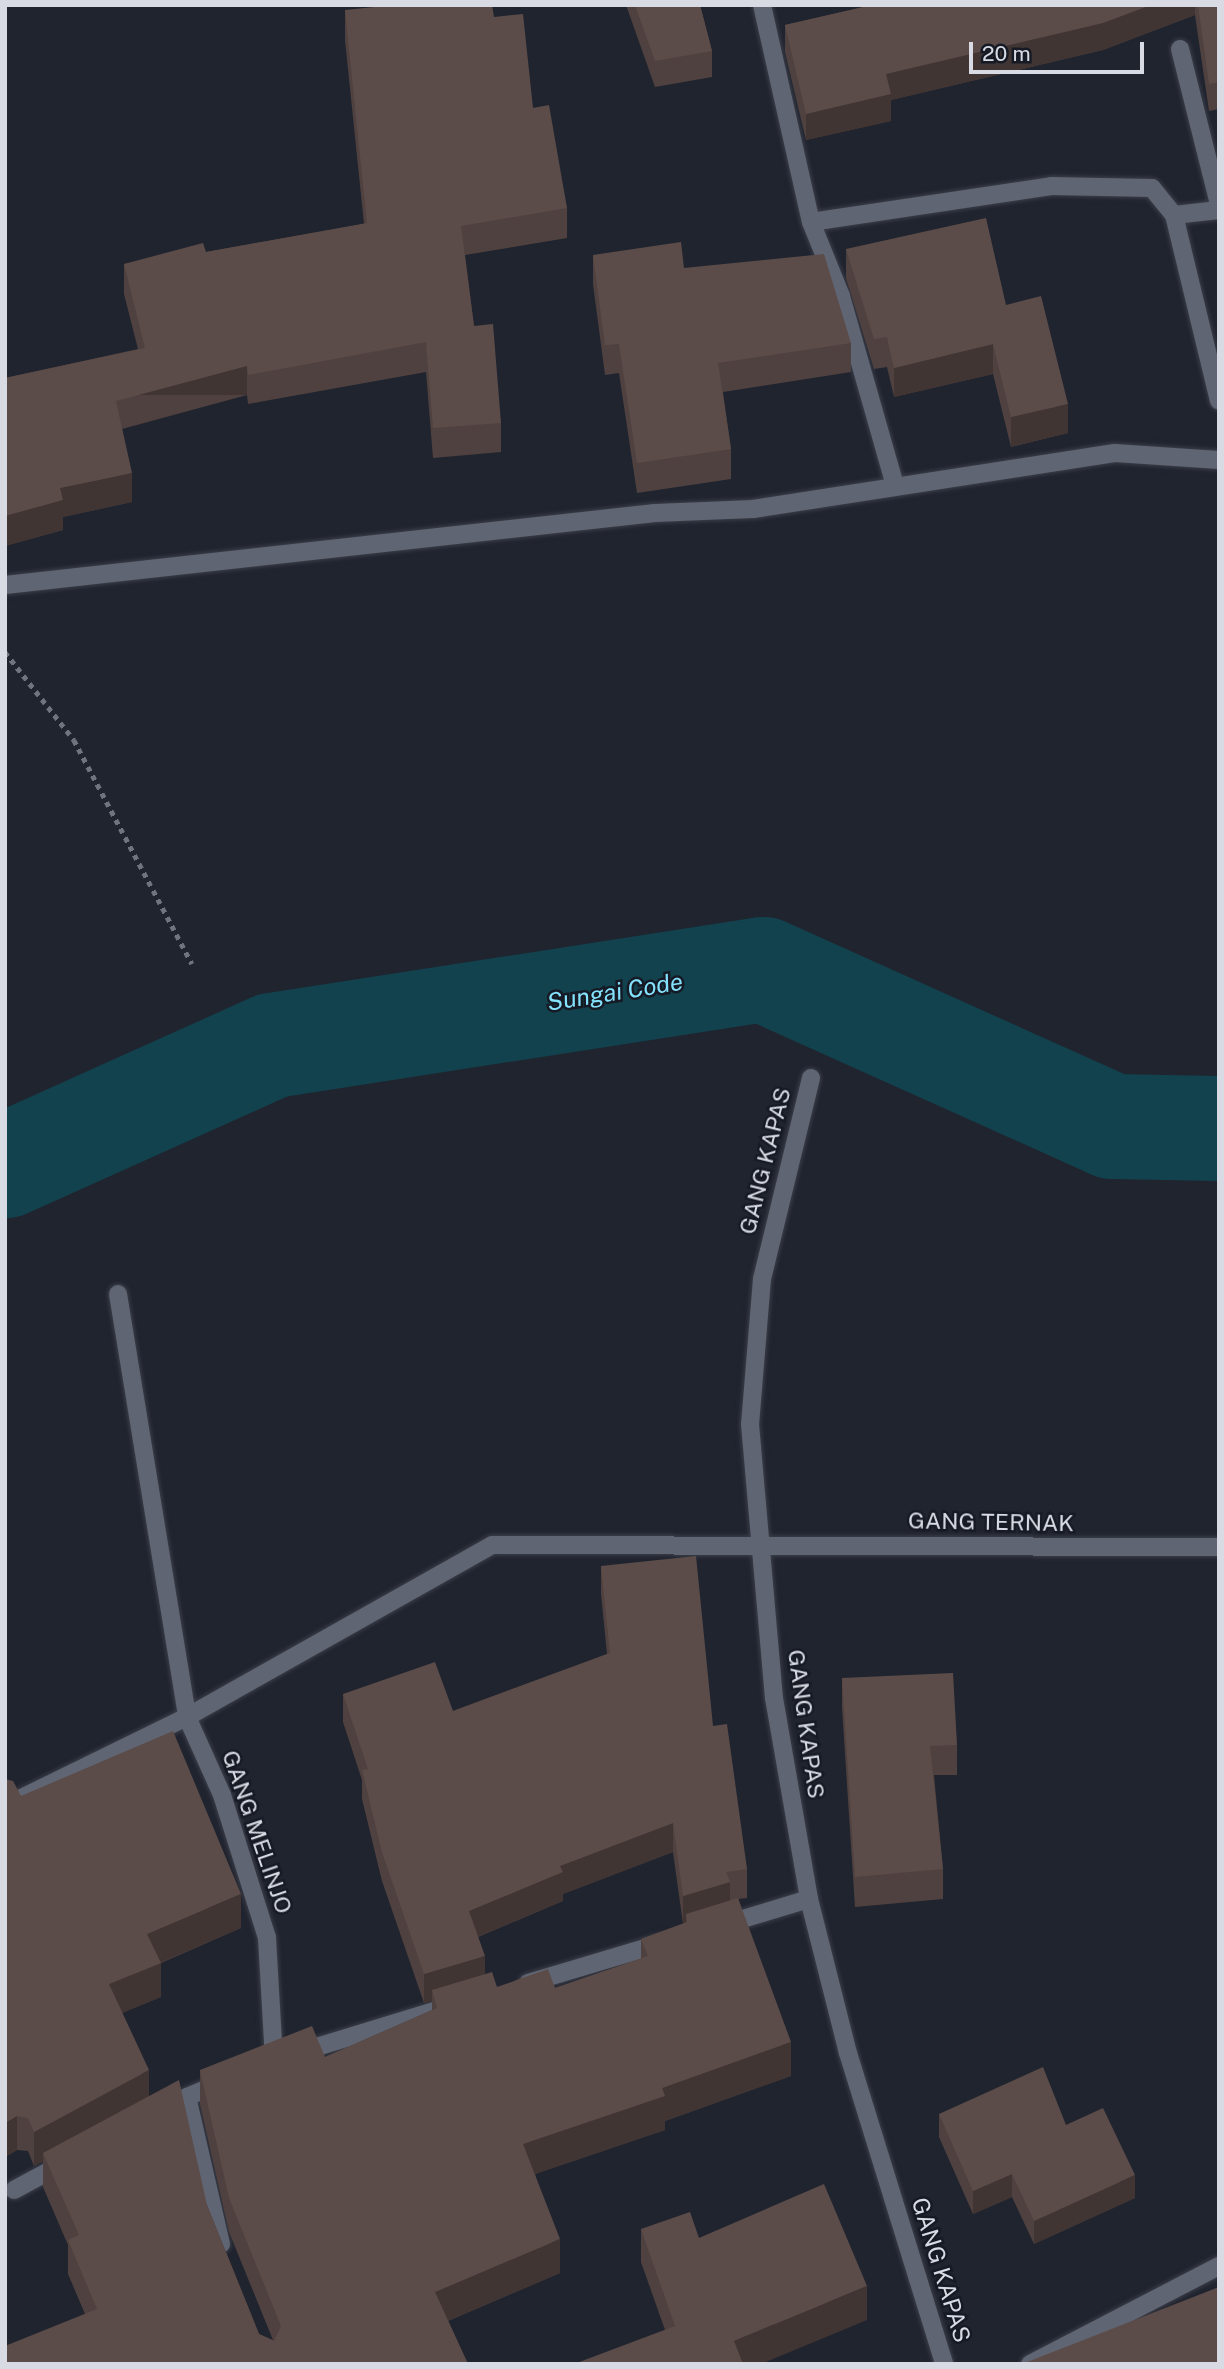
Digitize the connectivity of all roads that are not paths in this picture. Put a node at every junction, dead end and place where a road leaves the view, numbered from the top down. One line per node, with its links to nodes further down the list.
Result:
1 (762, 5): 6 (street)
2 (1180, 49): 3 (street)
3 (1219, 204)
4 (1219, 210): 5 (street)
5 (1174, 215): 6 (street); 7 (street)
6 (811, 222): 9 (street)
7 (1219, 401)
8 (1219, 460): 9 (street)
9 (894, 482): 10 (street)
10 (5, 584)
11 (811, 1078): 13 (street, GANG KAPAS)
12 (118, 1294): 15 (street, GANG MELINJO)
13 (763, 1544): 14 (street, GANG TERNAK); 15 (street, GANG TERNAK); 17 (street, GANG KAPAS)
14 (1219, 1546)
15 (187, 1717): 16 (street, GANG TERNAK); 22 (street, GANG MELINJO)
16 (5, 1806)
17 (809, 1899): 18 (street); 29 (street, GANG KAPAS)
18 (703, 1931)
19 (676, 1939): 20 (street)
20 (503, 1991)
21 (463, 2003): 22 (street)
22 (277, 2059): 23 (street)
23 (187, 2097): 24 (street); 27 (street)
24 (164, 2110)
25 (83, 2153): 26 (street)
26 (13, 2190)
27 (228, 2261)
28 (1219, 2266): 30 (street)
29 (944, 2364)
30 (1030, 2364)

